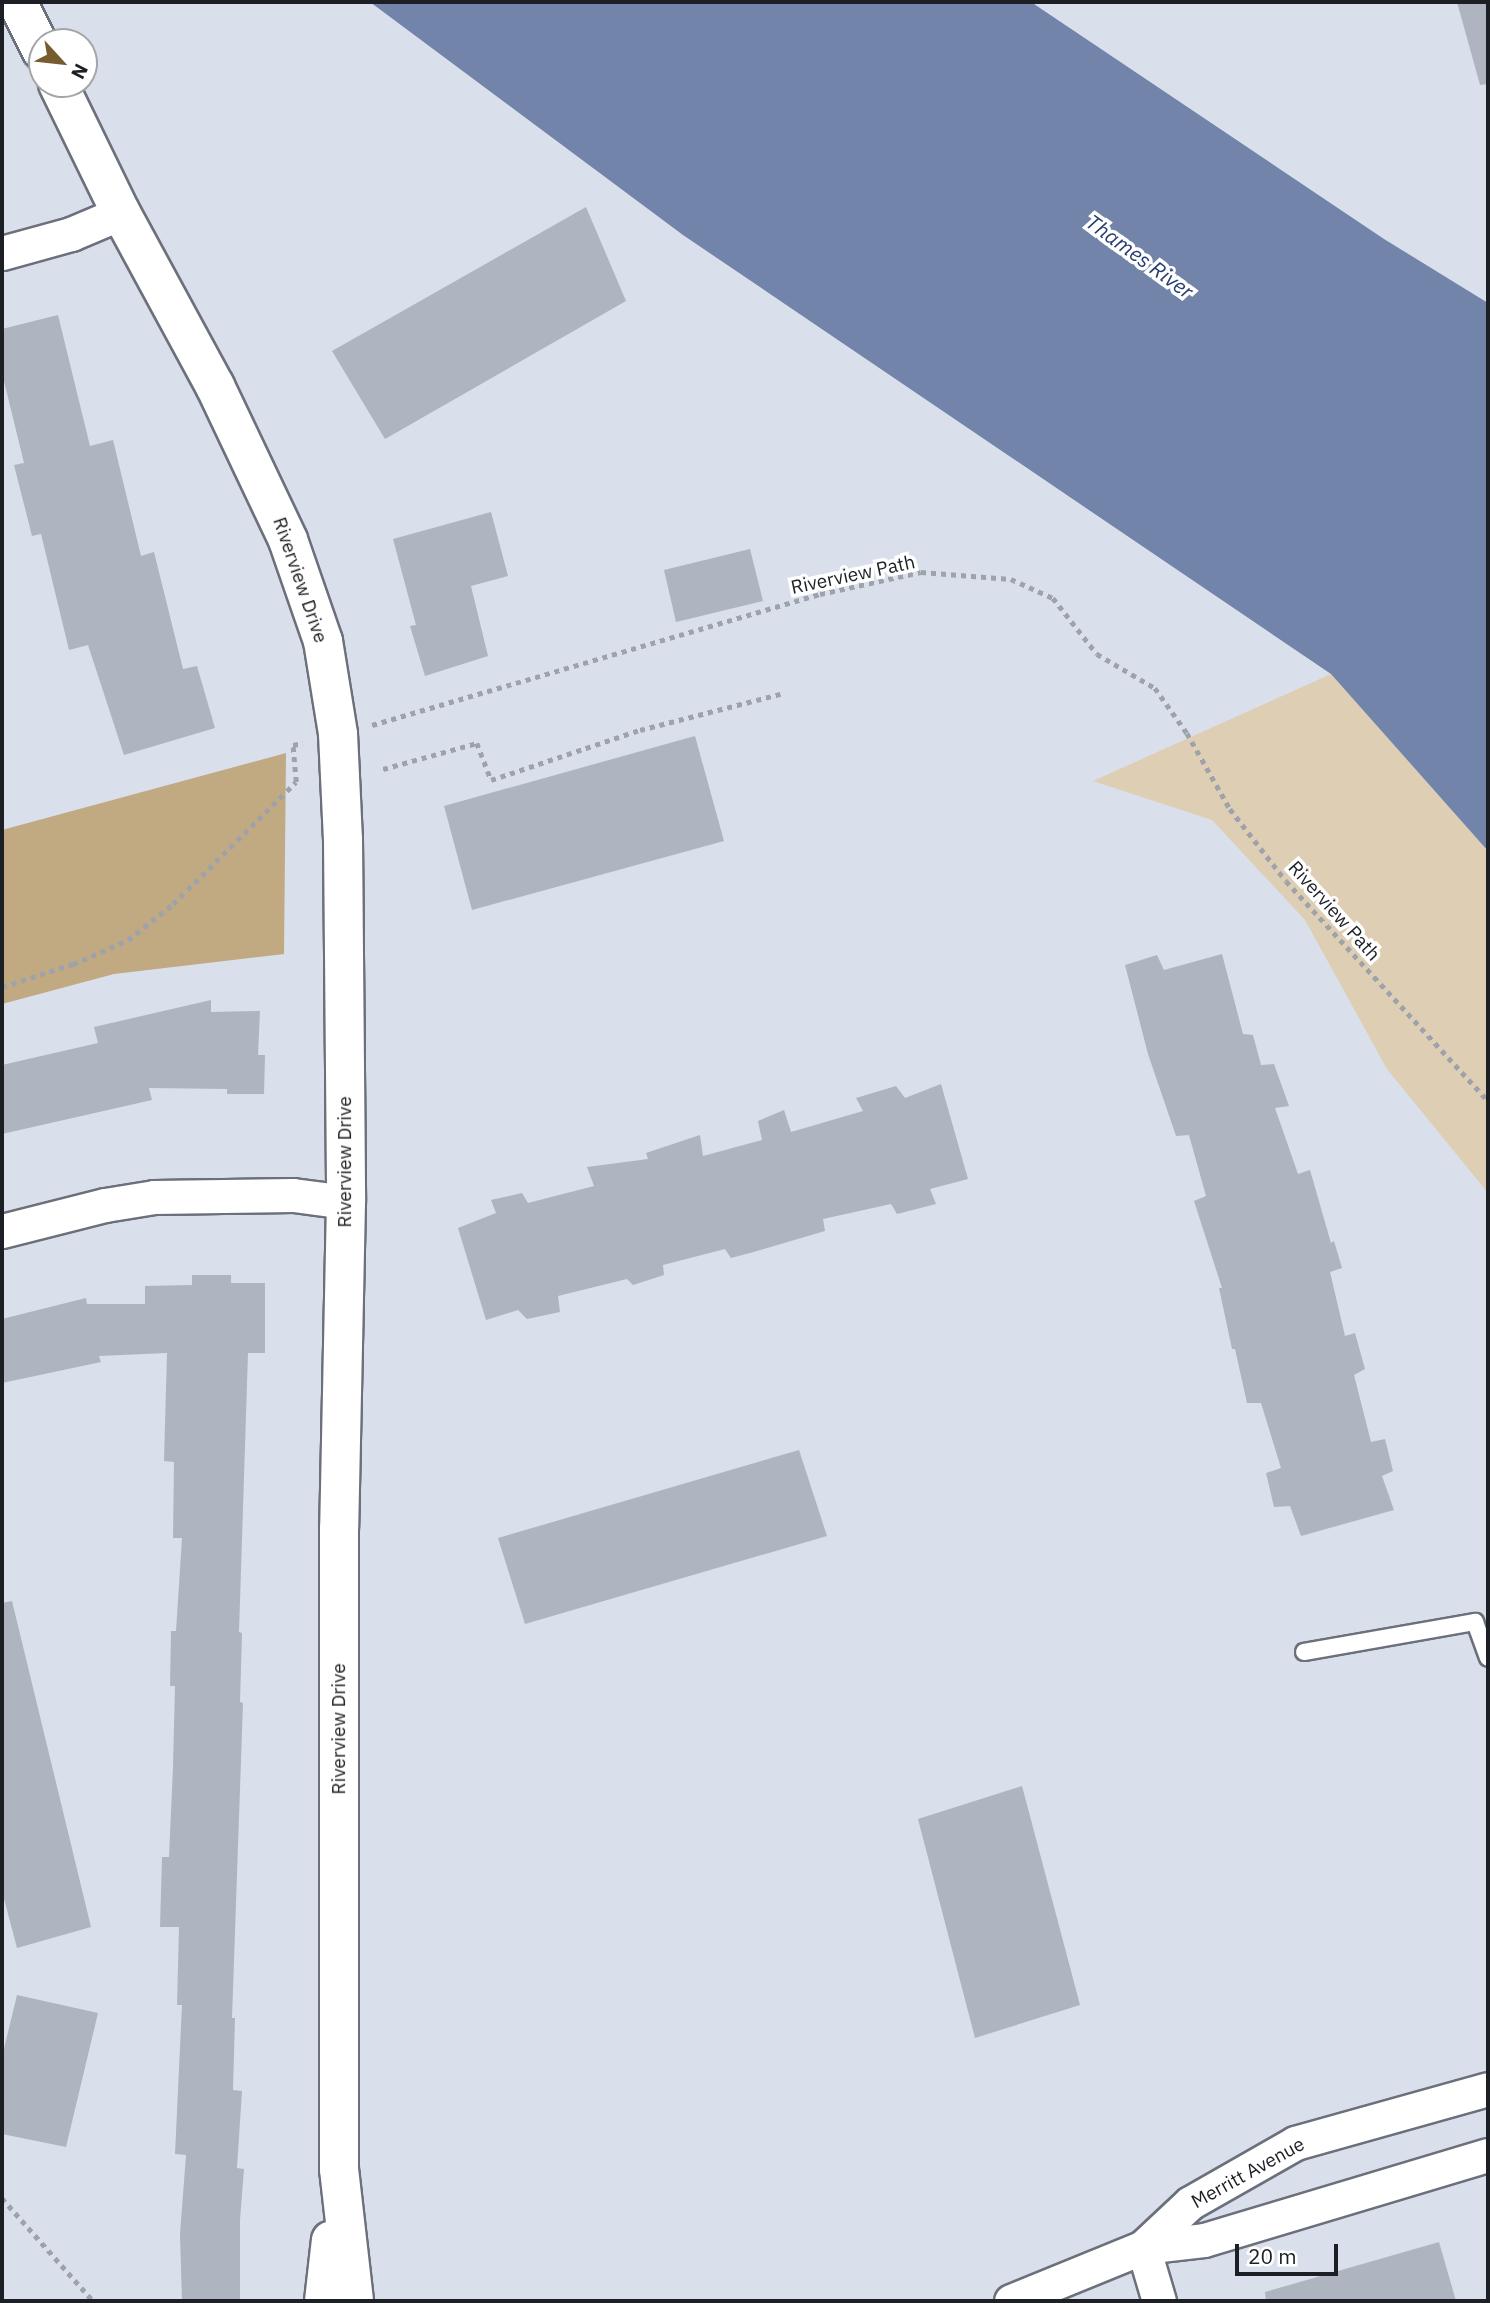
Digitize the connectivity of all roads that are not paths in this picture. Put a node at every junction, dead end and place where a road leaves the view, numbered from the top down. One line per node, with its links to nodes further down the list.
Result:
1 (17, 2): 2 (street)
2 (30, 28)
3 (65, 98): 4 (street, Riverview Drive)
4 (121, 213): 5 (street); 6 (street, Riverview Drive)
5 (2, 253)
6 (346, 1202): 7 (street); 12 (street, Riverview Drive)
7 (2, 1231)
8 (1304, 1653): 9 (lane)
9 (1488, 1658)
10 (1488, 2089): 13 (street, Merritt Avenue)
11 (1488, 2155): 13 (street, Merritt Avenue)
12 (339, 2169): 14 (street); 15 (street, Riverview Drive)
13 (1143, 2247): 16 (street, Merritt Avenue); 17 (street)
14 (324, 2301)
15 (354, 2301)
16 (1011, 2301)
17 (1159, 2301)

